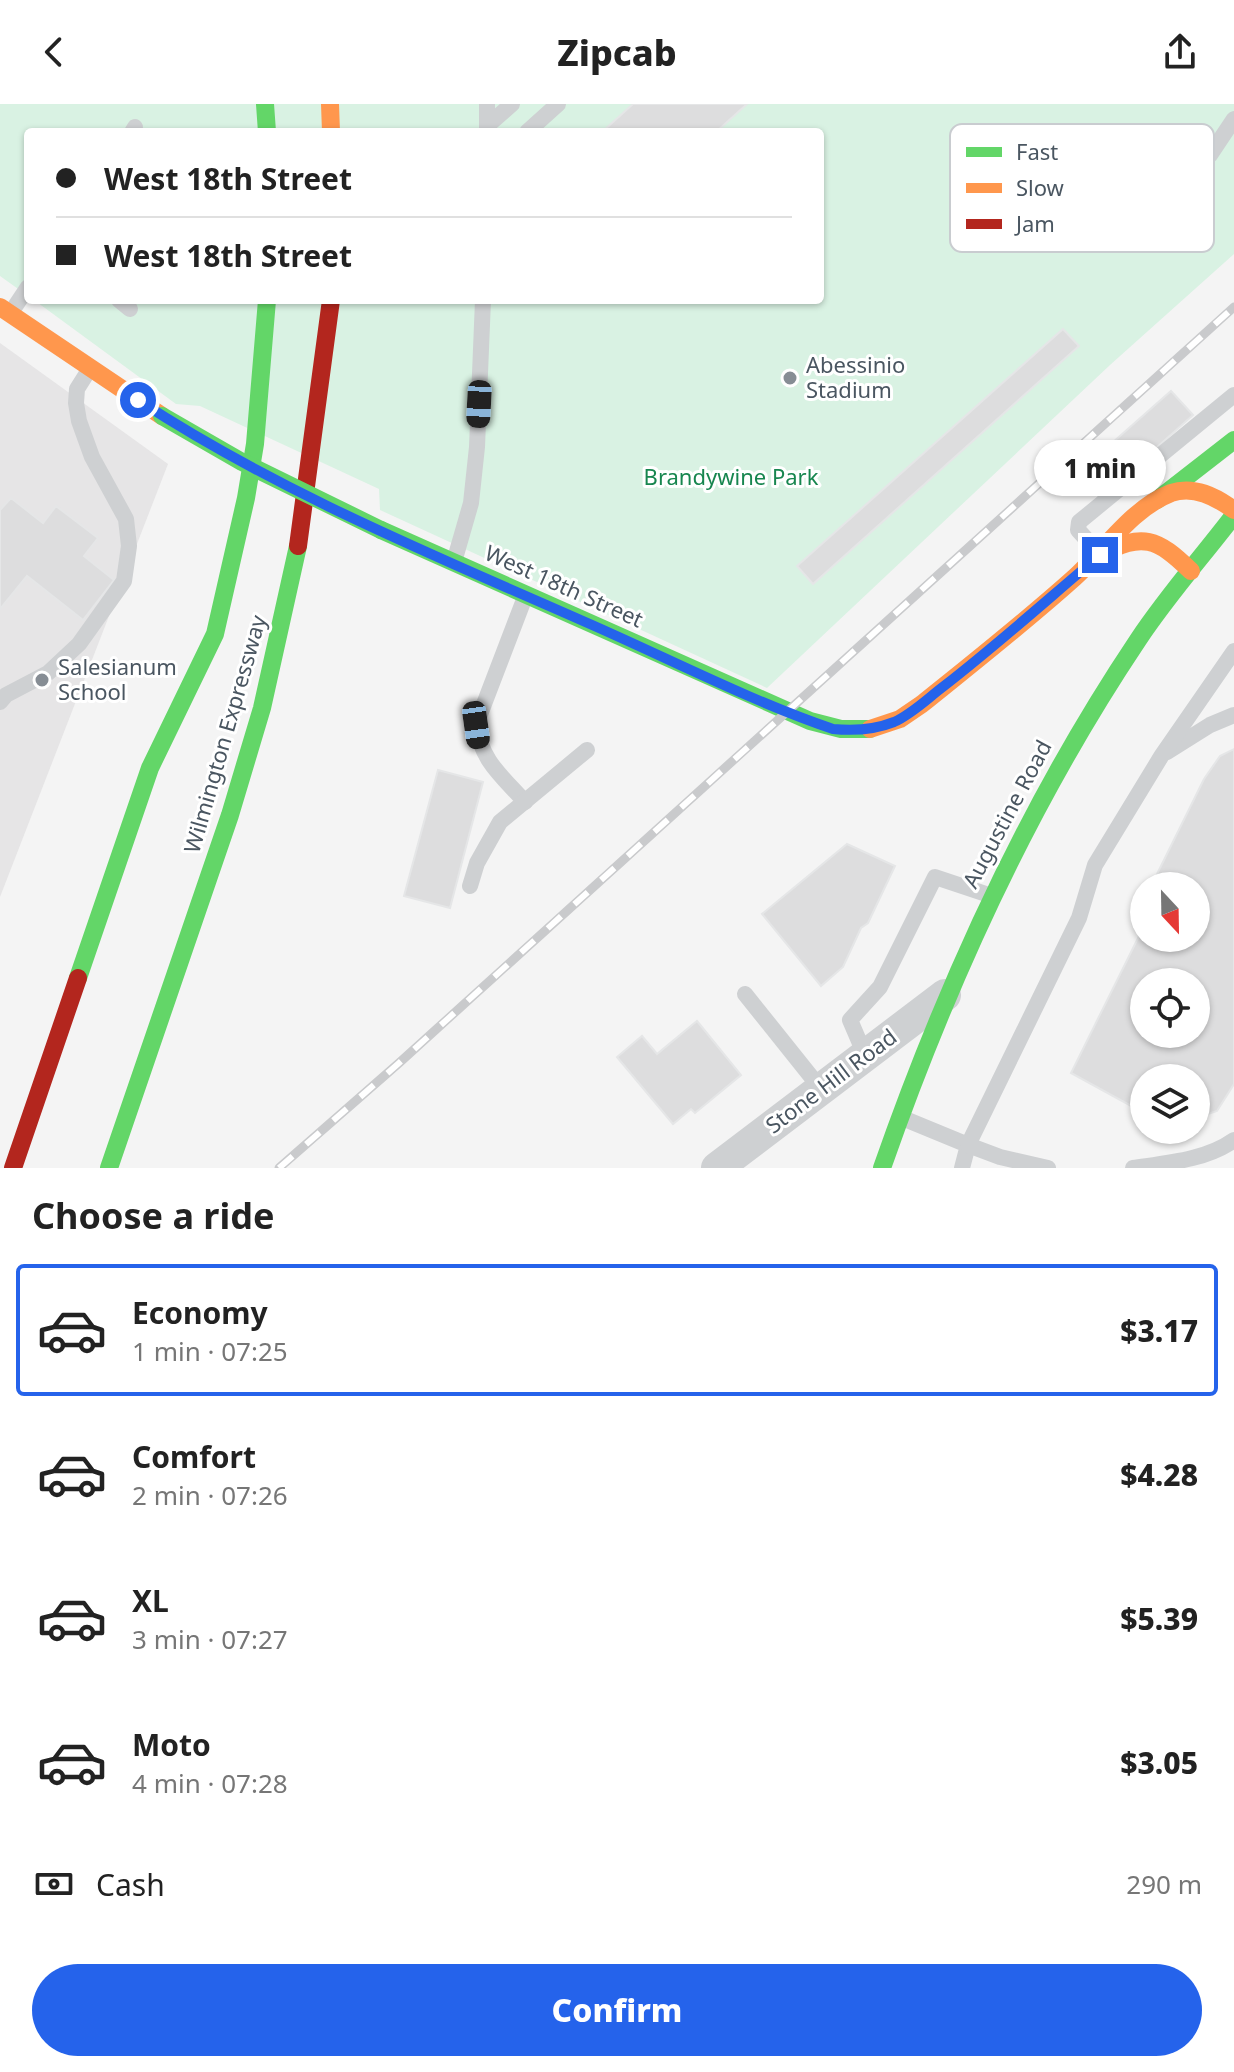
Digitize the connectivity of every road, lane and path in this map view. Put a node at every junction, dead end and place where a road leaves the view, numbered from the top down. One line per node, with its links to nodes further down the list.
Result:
1 (265, 104): 7 (main road)
2 (330, 104): 8 (main road)
3 (487, 104): 9 (lane)
4 (512, 104): 10 (lane)
5 (558, 104): 11 (lane)
6 (1234, 119): 12 (lane)
7 (267, 128)
8 (331, 128)
9 (487, 128)
10 (488, 128)
11 (531, 128)
12 (1214, 149)
13 (24, 291): 17 (lane)
14 (267, 304): 27 (main road)
15 (331, 304): 45 (main road, Wilmington Expressway)
16 (483, 304): 24 (lane)
17 (5, 311): 18 (main road, West 18th Street)
18 (90, 368): 24 (main road, West 18th Street, bridge); 29 (lane)
19 (1231, 403): 23 (lane)
20 (1234, 440): 21 (main road)
21 (1152, 504): 22 (main road, West 18th Street); 23 (main road, West 18th Street)
22 (1234, 512): 25 (main road, Augustine Road)
23 (1100, 555): 25 (main road, West 18th Street); 26 (main road, West 18th Street)
24 (454, 564): 26 (main road, West 18th Street)
25 (1191, 571): 36 (main road, Augustine Road)
26 (525, 596): 34 (lane)
27 (215, 634): 31 (main road, Wilmington Expressway); 44 (main road)
28 (1234, 651): 33 (lane)
29 (0, 702)
30 (1234, 715): 33 (lane)
31 (186, 735)
32 (587, 750): 34 (lane)
33 (1162, 755): 43 (lane)
34 (525, 802): 35 (lane)
35 (470, 886)
36 (990, 895): 38 (main road, Augustine Road); 39 (lane)
37 (745, 994): 40 (lane)
38 (945, 995): 39 (street, Stone Hill Road); 41 (main road, Augustine Road)
39 (865, 1055): 40 (street, Stone Hill Road)
40 (821, 1089): 46 (street, Stone Hill Road)
41 (899, 1117): 43 (lane); 47 (main road, Augustine Road)
42 (1234, 1140): 50 (lane)
43 (968, 1145): 48 (lane); 49 (lane)
44 (13, 1168)
45 (109, 1168)
46 (717, 1168)
47 (882, 1168)
48 (962, 1168)
49 (1048, 1168)
50 (1133, 1168)

